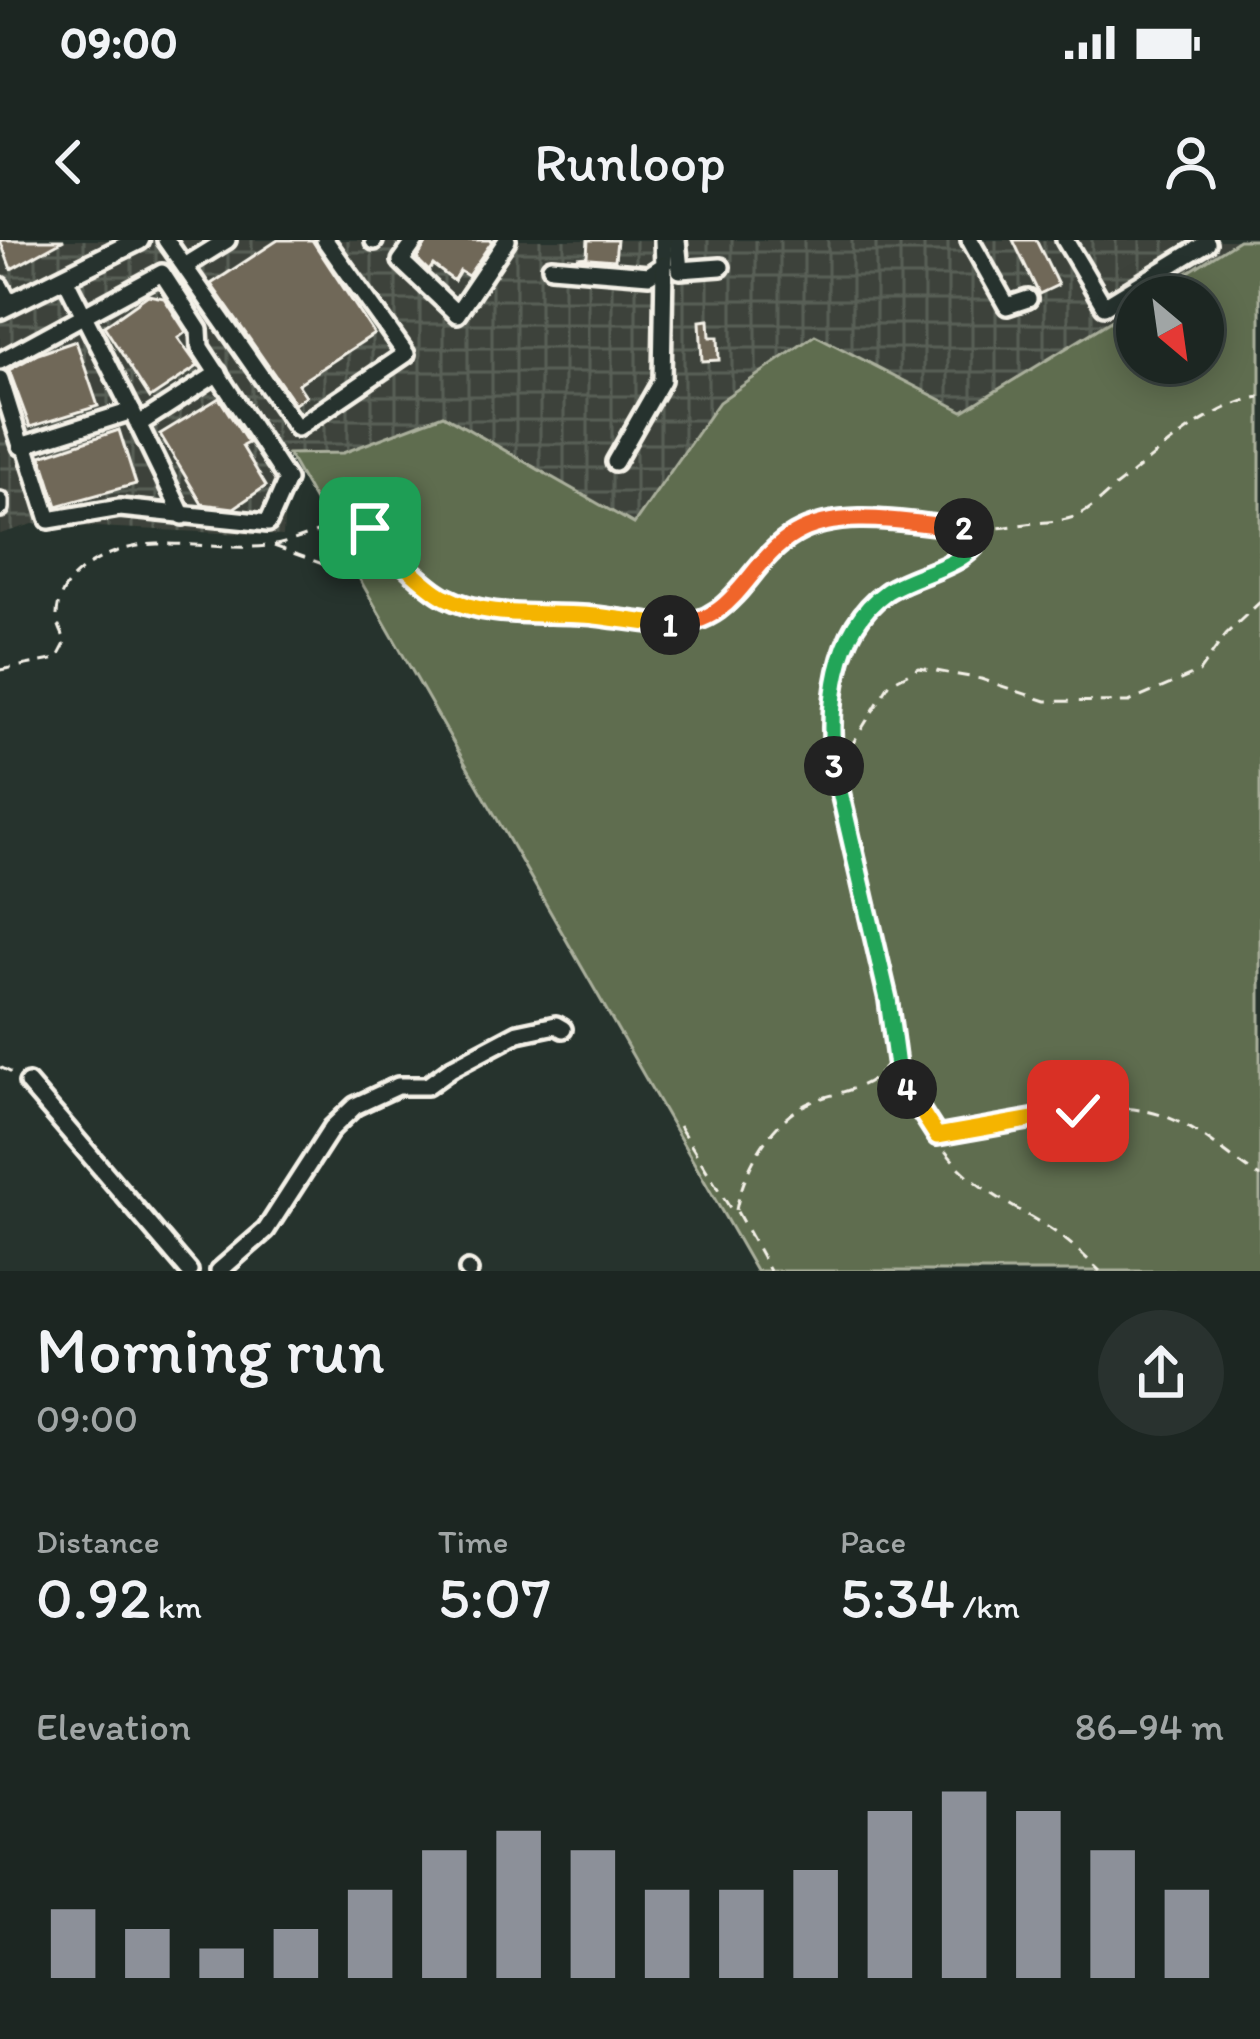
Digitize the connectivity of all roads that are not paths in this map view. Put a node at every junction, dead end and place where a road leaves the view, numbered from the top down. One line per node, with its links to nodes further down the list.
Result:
1 (139, 240): 16 (main road)
2 (166, 240): 12 (street)
3 (227, 240): 12 (street)
4 (325, 240): 12 (street)
5 (416, 240): 6 (street)
6 (507, 240)
7 (662, 240): 13 (street)
8 (677, 240): 15 (street)
9 (970, 240): 18 (street)
10 (1065, 240): 11 (street)
11 (1205, 240)
12 (185, 266)
13 (664, 266): 14 (street); 26 (street)
14 (551, 267)
15 (722, 267)
16 (64, 278): 19 (main road); 20 (street)
17 (0, 286): 19 (street)
18 (1028, 299)
19 (5, 307)
20 (84, 316): 21 (street); 22 (street); 24 (street)
21 (0, 361)
22 (218, 373): 24 (street); 27 (street)
23 (0, 379): 25 (street)
24 (136, 418): 25 (street); 27 (street)
25 (25, 444): 27 (street)
26 (615, 462)
27 (183, 515)
28 (562, 1029): 31 (street)
29 (28, 1083): 30 (street)
30 (188, 1271)
31 (219, 1271)

